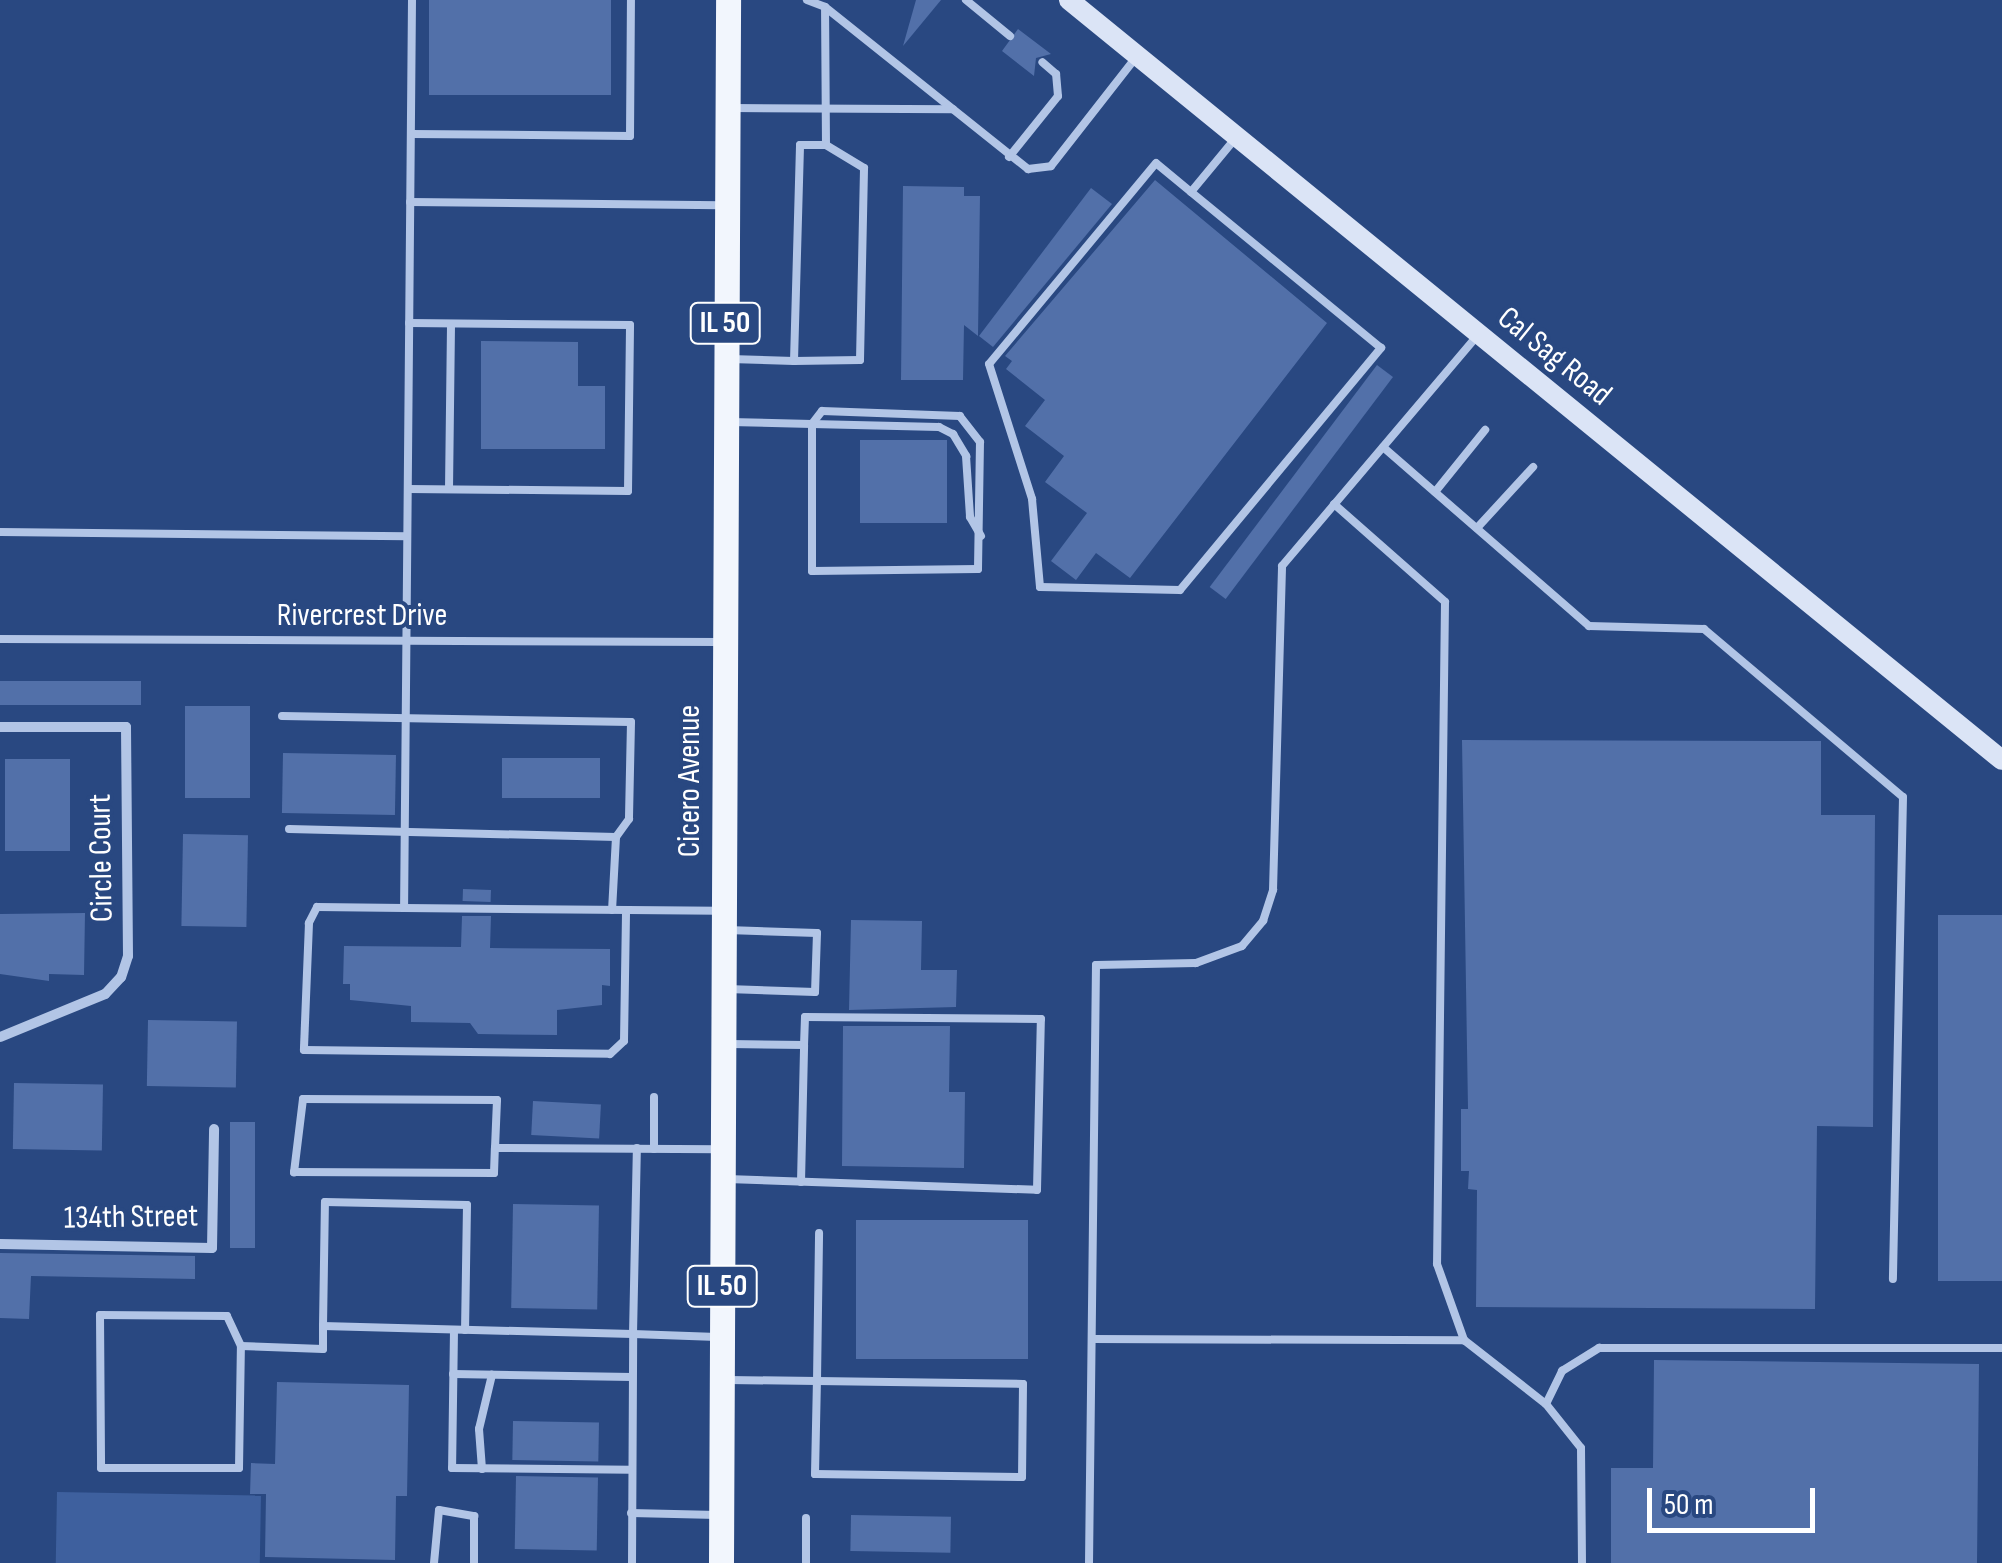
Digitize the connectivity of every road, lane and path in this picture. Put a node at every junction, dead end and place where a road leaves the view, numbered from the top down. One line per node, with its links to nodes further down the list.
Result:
1 (412, 0): 14 (lane)
2 (631, 0): 14 (lane)
3 (728, 0): 11 (main road, Cicero Avenue / IL 50)
4 (807, 0): 7 (lane)
5 (966, 0): 8 (lane)
6 (1068, 0): 9 (street, Cal Sag Road)
7 (825, 7): 12 (lane); 13 (lane)
8 (1010, 36)
9 (1137, 56): 15 (street, Cal Sag Road); 17 (lane)
10 (1042, 62): 17 (lane)
11 (727, 108): 12 (lane); 20 (main road, Cicero Avenue / IL 50)
12 (824, 109): 13 (lane); 16 (lane)
13 (954, 109): 17 (lane)
14 (411, 134): 19 (lane)
15 (1236, 136): 18 (lane); 23 (street, Cal Sag Road)
16 (826, 144): 25 (lane); 25 (lane)
17 (1009, 156)
18 (1190, 192): 18 (lane)
19 (410, 202): 20 (lane); 21 (lane)
20 (726, 205): 24 (main road, Cicero Avenue / IL 50)
21 (409, 323): 22 (lane); 31 (lane)
22 (451, 324): 32 (lane); 32 (lane)
23 (1478, 334): 29 (lane); 45 (street, Cal Sag Road)
24 (725, 359): 25 (lane); 26 (main road, Cicero Avenue / IL 50)
25 (794, 361)
26 (725, 422): 27 (lane); 41 (main road, Cicero Avenue / IL 50)
27 (812, 424): 38 (lane); 38 (lane); 38 (lane)
28 (1485, 430): 33 (lane)
29 (1382, 447): 33 (lane); 34 (lane)
30 (1533, 466): 35 (lane)
31 (408, 489): 32 (lane); 37 (lane)
32 (450, 489)
33 (1435, 492): 35 (lane)
34 (1334, 504): 73 (lane); 74 (lane)
35 (1477, 528): 67 (lane)
36 (0, 532): 37 (lane)
37 (407, 536): 40 (lane)
38 (982, 536)
39 (0, 639): 40 (lane, Rivercrest Drive)
40 (406, 641): 41 (lane, Rivercrest Drive); 43 (lane)
41 (723, 642): 52 (main road, Cicero Avenue / IL 50)
42 (282, 716): 43 (lane)
43 (406, 717): 47 (lane); 48 (lane)
44 (0, 727): 54 (street, Circle Court)
45 (2002, 760)
46 (288, 829): 47 (lane)
47 (404, 829): 48 (lane); 49 (lane)
48 (616, 836): 50 (lane)
49 (404, 908): 50 (lane); 51 (lane)
50 (612, 910): 51 (lane)
51 (626, 910): 52 (lane)
52 (723, 920): 53 (main road, Cicero Avenue / IL 50); 53 (lane)
53 (722, 989): 55 (main road, Cicero Avenue / IL 50)
54 (0, 1037)
55 (722, 1044): 56 (lane); 62 (main road, Cicero Avenue / IL 50)
56 (804, 1045): 64 (lane); 64 (lane)
57 (654, 1097): 61 (lane)
58 (214, 1129): 66 (street, 134th Street)
59 (495, 1148): 59 (lane); 60 (lane)
60 (637, 1148): 61 (lane); 71 (lane)
61 (654, 1148): 62 (lane)
62 (722, 1149): 63 (main road, Cicero Avenue / IL 50)
63 (722, 1179): 64 (lane); 72 (main road, Cicero Avenue / IL 50)
64 (801, 1182)
65 (820, 1232): 81 (lane)
66 (0, 1244)
67 (1892, 1279)
68 (323, 1326): 69 (lane); 70 (lane); 75 (lane)
69 (454, 1330): 70 (lane); 77 (lane)
70 (465, 1330): 71 (lane)
71 (633, 1334): 72 (lane); 79 (lane)
72 (722, 1337): 80 (main road, Cicero Avenue / IL 50)
73 (1092, 1339): 74 (lane); 93 (lane)
74 (1464, 1340): 82 (lane)
75 (241, 1346): 75 (lane)
76 (2002, 1348): 82 (lane)
77 (453, 1374): 78 (lane); 83 (lane)
78 (492, 1375): 79 (lane); 83 (lane)
79 (632, 1377): 84 (lane)
80 (722, 1380): 81 (lane); 86 (main road, Cicero Avenue / IL 50)
81 (817, 1381): 81 (lane)
82 (1546, 1404): 94 (lane)
83 (482, 1468): 84 (lane)
84 (632, 1470): 85 (lane)
85 (631, 1513): 86 (lane); 90 (lane)
86 (721, 1515): 91 (main road, Cicero Avenue / IL 50)
87 (806, 1518): 92 (lane)
88 (434, 1563): 89 (lane)
89 (474, 1563)
90 (632, 1563)
91 (721, 1563)
92 (806, 1563)
93 (1090, 1563)
94 (1582, 1563)

